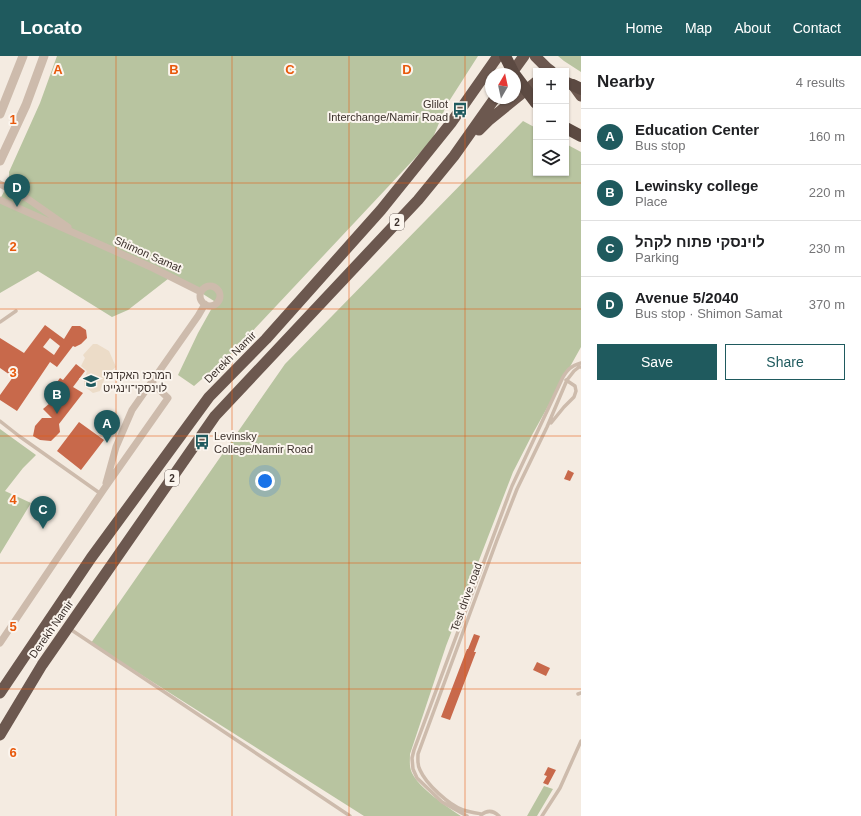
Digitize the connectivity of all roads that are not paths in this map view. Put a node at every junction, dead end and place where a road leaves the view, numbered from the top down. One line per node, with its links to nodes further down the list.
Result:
1 (23, 56): 20 (street)
2 (44, 56): 24 (street)
3 (491, 56): 8 (highway)
4 (498, 56): 9 (highway, Derekh Namir / 2)
5 (505, 56): 10 (highway, bridge)
6 (524, 56): 11 (highway)
7 (535, 56): 12 (highway)
8 (490, 68)
9 (491, 68)
10 (512, 68)
11 (515, 68)
12 (547, 68)
13 (485, 76): 42 (highway, Derekh Namir / 2)
14 (521, 82): 18 (highway, bridge)
15 (533, 84): 23 (highway)
16 (573, 85): 17 (highway)
17 (581, 96)
18 (533, 99)
19 (491, 104): 23 (highway, Derekh Namir / 2)
20 (0, 114)
21 (569, 130): 22 (highway)
22 (581, 136)
23 (454, 156): 40 (highway, Derekh Namir / 2)
24 (0, 160)
25 (0, 184): 27 (street, Shimon Samat)
26 (0, 200): 27 (street, Shimon Samat)
27 (85, 238): 28 (street, Shimon Samat)
28 (201, 292): 29 (street); 29 (street)
29 (205, 304): 36 (street)
30 (16, 311): 31 (lane)
31 (0, 322)
32 (581, 363): 34 (lane, Test drive road)
33 (581, 367): 35 (lane, Test drive road)
34 (562, 378): 35 (lane); 47 (lane, Test drive road)
35 (567, 380): 38 (lane, Test drive road); 38 (lane)
36 (152, 383): 39 (street); 39 (street)
37 (0, 421): 39 (lane)
38 (547, 427): 45 (lane, Test drive road)
39 (102, 492): 41 (street)
40 (68, 628): 43 (highway, Derekh Namir / 2); 46 (lane)
41 (0, 643)
42 (0, 692)
43 (0, 735)
44 (581, 741): 49 (lane)
45 (481, 815): 48 (lane, Test drive road)
46 (350, 816)
47 (467, 816)
48 (499, 816)
49 (542, 816)

